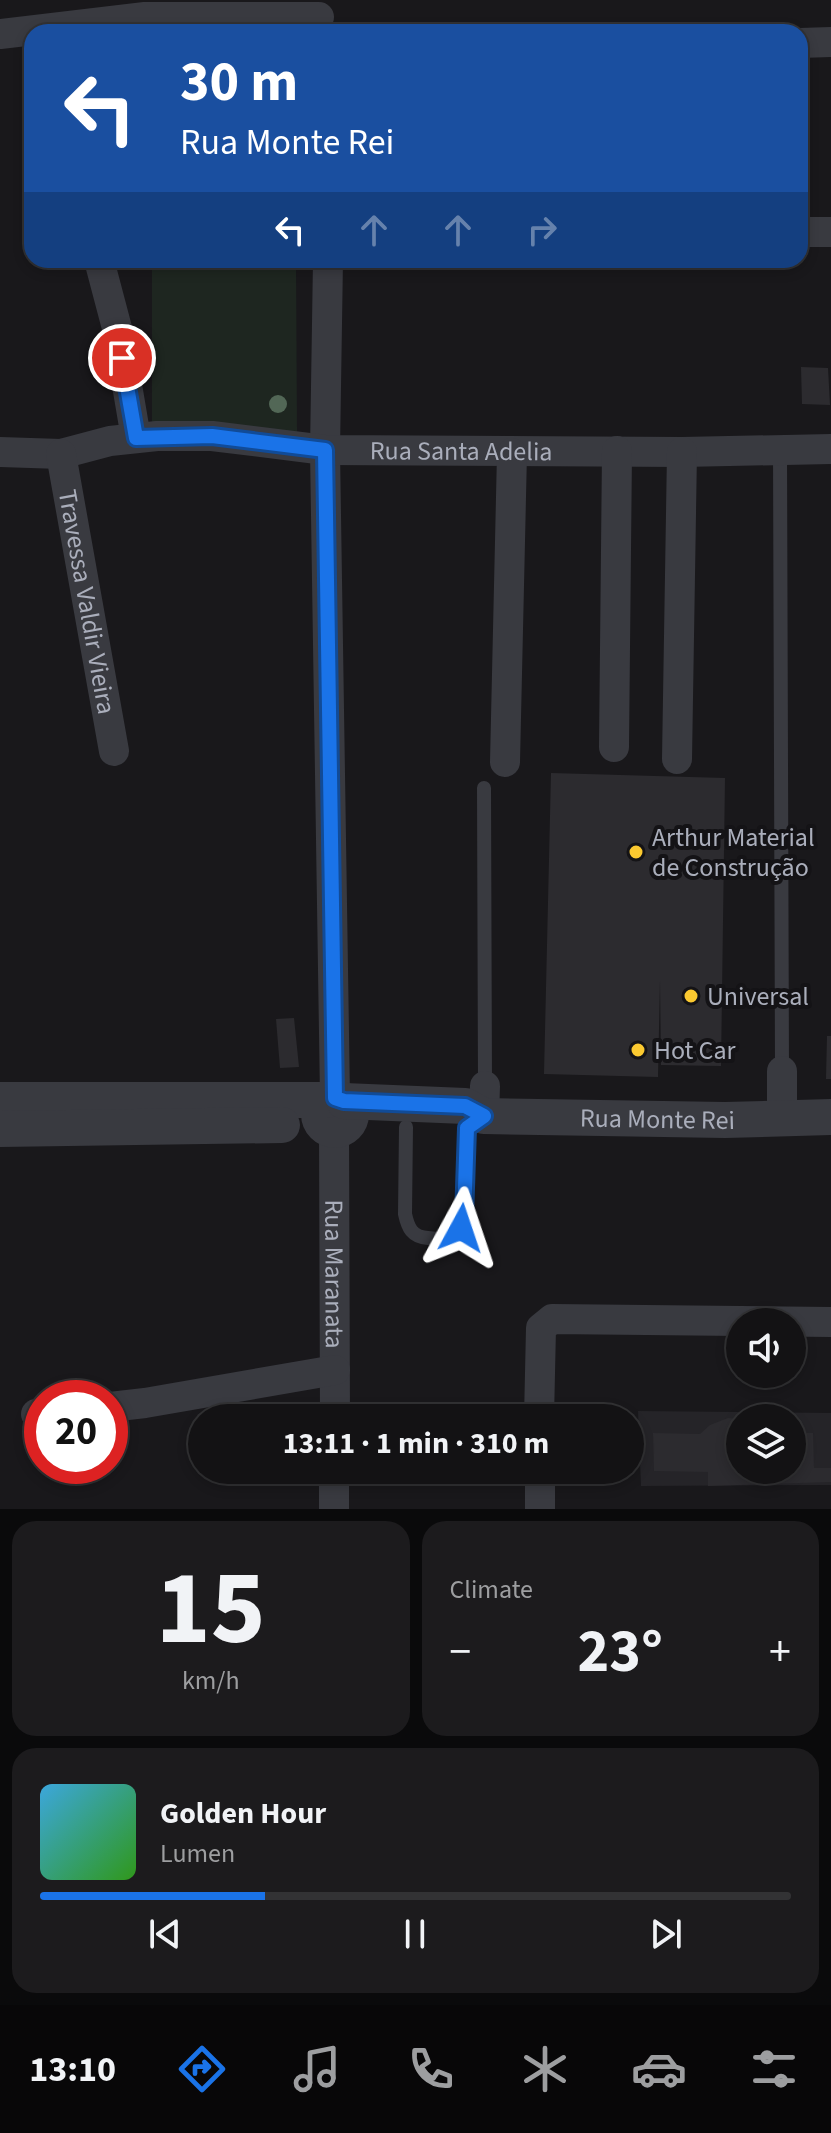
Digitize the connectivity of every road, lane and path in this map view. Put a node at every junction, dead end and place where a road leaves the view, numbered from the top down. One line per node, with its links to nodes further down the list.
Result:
1 (319, 16): 2 (street)
2 (111, 24)
3 (24, 32): 4 (street)
4 (0, 34)
5 (831, 42): 6 (street)
6 (808, 43)
7 (808, 232): 8 (street)
8 (831, 232)
9 (101, 268): 11 (street)
10 (328, 268): 13 (street, Rua Maranata)
11 (136, 438): 13 (street, Rua Santa Adelia); 19 (street, Rua Santa Adelia)
12 (831, 449): 15 (street, Rua Santa Adelia)
13 (325, 450): 18 (street, Rua Santa Adelia); 28 (street, Rua Maranata)
14 (617, 451): 17 (street, Rua Santa Adelia); 18 (street, Rua Santa Adelia); 20 (street)
15 (780, 451): 17 (street, Rua Santa Adelia); 25 (lane)
16 (0, 452): 19 (street, Rua Santa Adelia)
17 (682, 452): 22 (street)
18 (512, 453): 23 (street)
19 (61, 454): 21 (street, Travessa Valdir Vieira)
20 (614, 747)
21 (114, 751)
22 (677, 759)
23 (505, 762)
24 (484, 788): 27 (lane)
25 (782, 1071): 30 (street)
26 (0, 1100): 28 (street, Rua Monte Rei)
27 (479, 1110): 28 (street, Rua Monte Rei); 30 (street, Rua Monte Rei); 31 (street, Rua Monte Rei); 31 (lane)
28 (335, 1113): 31 (street, Rua Monte Rei); 32 (street, Rua Monte Rei); 34 (street, Rua Maranata)
29 (831, 1117): 30 (street, Rua Monte Rei)
30 (782, 1118)
31 (406, 1127)
32 (0, 1129)
33 (831, 1322): 36 (street)
34 (335, 1370): 35 (street, Rua Maranata); 37 (street)
35 (335, 1404)
36 (539, 1404)
37 (128, 1405)
38 (334, 1484): 40 (street)
39 (540, 1484): 41 (street)
40 (334, 1509)
41 (540, 1509)

